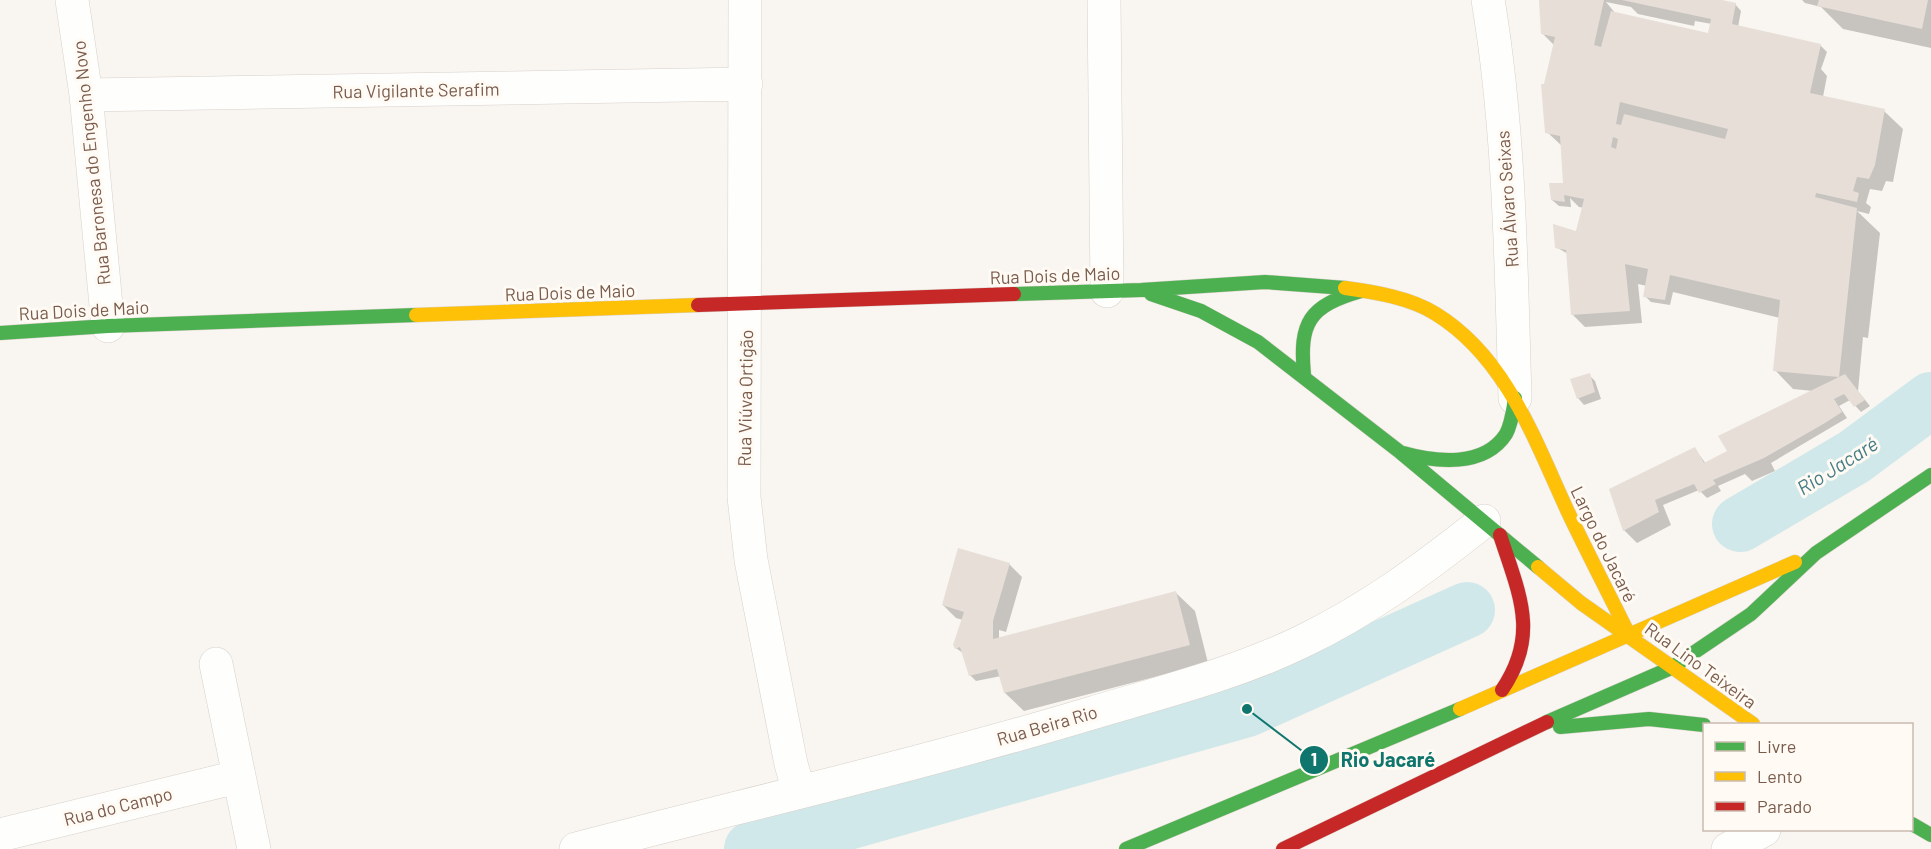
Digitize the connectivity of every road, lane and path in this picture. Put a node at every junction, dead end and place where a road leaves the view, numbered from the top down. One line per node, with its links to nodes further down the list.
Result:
1 (72, 0): 6 (street, Rua Baronesa do Engenho Novo)
2 (744, 0): 5 (street, Rua Viúva Ortigão)
3 (1104, 0): 9 (street)
4 (1488, 0): 14 (street, Rua Álvaro Seixas)
5 (746, 84): 6 (street, Rua Vigilante Serafim); 10 (street, Rua Viúva Ortigão)
6 (86, 95): 11 (street, Rua Baronesa do Engenho Novo)
7 (1141, 290): 8 (street, Largo do Jacaré); 9 (street, Rua Dois de Maio); 13 (street, Largo do Jacaré)
8 (1366, 290): 13 (street); 14 (street, Largo do Jacaré)
9 (1107, 291): 10 (street, Rua Dois de Maio)
10 (746, 304): 11 (street, Rua Dois de Maio); 27 (street, Rua Viúva Ortigão)
11 (108, 326): 12 (street, Rua Dois de Maio)
12 (0, 333)
13 (1304, 375): 15 (street, Largo do Jacaré)
14 (1515, 398): 15 (street); 19 (street, Largo do Jacaré)
15 (1400, 452): 17 (street, Largo do Jacaré)
16 (1931, 475): 18 (street)
17 (1492, 528): 19 (street, Largo do Jacaré); 22 (street); 27 (street, Rua Beira Rio)
18 (1816, 553): 19 (street); 21 (street)
19 (1629, 635): 21 (street, Rua Lino Teixeira); 22 (street)
20 (216, 664): 26 (street)
21 (1671, 668): 23 (street, Rua Lino Teixeira); 25 (street)
22 (1502, 690): 35 (street)
23 (1752, 723)
24 (1703, 725): 25 (street)
25 (1529, 730): 28 (street)
26 (237, 777): 31 (street, Rua do Campo); 33 (street)
27 (799, 791): 34 (street, Rua Beira Rio)
28 (1330, 825): 36 (street); 37 (street)
29 (1913, 825): 32 (street)
30 (1762, 831): 38 (street)
31 (0, 835)
32 (1931, 835)
33 (254, 849)
34 (576, 849)
35 (1126, 849)
36 (1283, 849)
37 (1304, 849)
38 (1728, 849)

